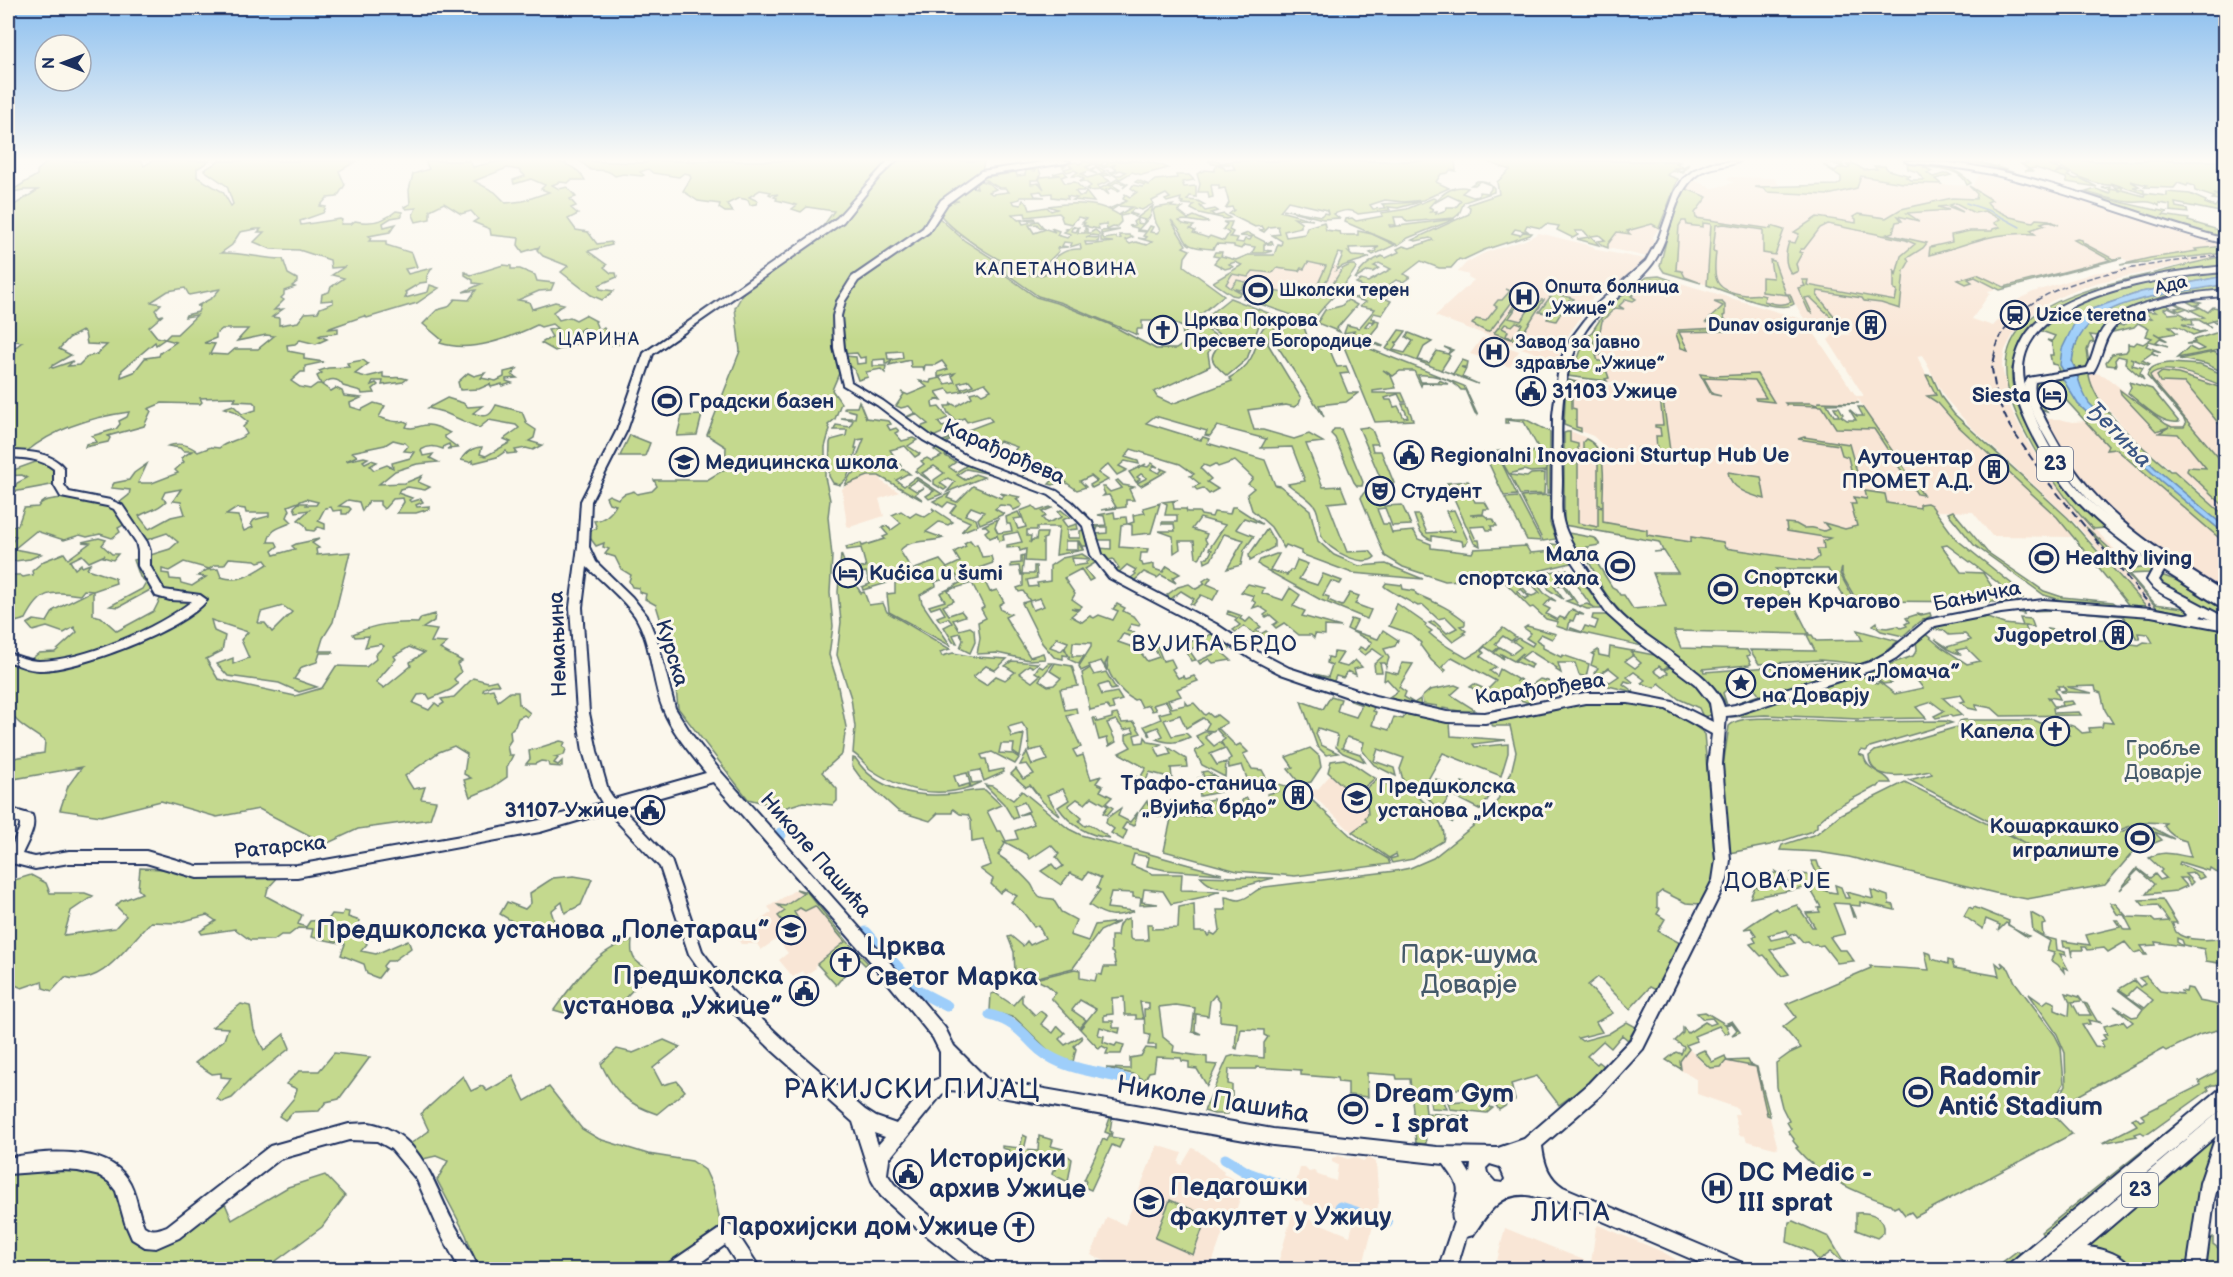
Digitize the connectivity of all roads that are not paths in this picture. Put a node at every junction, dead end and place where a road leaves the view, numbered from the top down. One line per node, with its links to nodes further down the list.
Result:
1 (839, 221): 9 (street, Немањина)
2 (932, 221): 22 (street, Карађорђева)
3 (1668, 221): 21 (street)
4 (2156, 221): 5 (street)
5 (2226, 242)
6 (2226, 269): 10 (street, 23)
7 (2226, 293): 15 (street, Ада)
8 (8, 454): 20 (street)
9 (584, 546): 11 (street, Курска); 12 (street, Немањина)
10 (2154, 557): 13 (street); 14 (street, 23)
11 (598, 571): 12 (street); 23 (street, Курска)
12 (579, 573): 24 (street, Немањина)
13 (2155, 574): 14 (street); 16 (street)
14 (2187, 580): 17 (street, 23)
15 (2226, 599)
16 (2191, 605): 18 (street); 19 (street)
17 (2226, 606)
18 (2186, 618): 19 (street, Бањичка); 21 (street, Бањичка)
19 (2226, 625)
20 (8, 657)
21 (1720, 712): 22 (street)
22 (1718, 731): 34 (street)
23 (716, 776): 24 (street); 26 (street, Николе Пашића)
24 (611, 806): 25 (street, Ратарска); 30 (street, Немањина)
25 (8, 814)
26 (948, 1051): 27 (street, Николе Пашића); 28 (street, Николе Пашића)
27 (948, 1082): 28 (street, Николе Пашића); 32 (street)
28 (982, 1085): 35 (street, Николе Пашића)
29 (2226, 1095): 50 (street)
30 (859, 1116): 32 (street, Немањина); 38 (street)
31 (2226, 1117): 43 (street, 23)
32 (899, 1133): 38 (street)
33 (2226, 1133): 52 (street)
34 (1531, 1144): 36 (street); 40 (street); 41 (street)
35 (1444, 1157): 36 (street, Николе Пашића); 39 (street, Николе Пашића); 42 (street)
36 (1492, 1157): 39 (street); 40 (street)
37 (8, 1166): 44 (street)
38 (878, 1168): 47 (street)
39 (1480, 1178): 40 (street, Николе Пашића); 42 (street)
40 (1508, 1179): 41 (street); 42 (street)
41 (1554, 1191): 49 (street)
42 (1458, 1236): 48 (street)
43 (2050, 1266): 51 (street)
44 (470, 1269)
45 (674, 1269): 46 (street)
46 (752, 1269)
47 (985, 1269)
48 (1447, 1269)
49 (1739, 1269)
50 (2015, 1269)
51 (2123, 1269)
52 (2196, 1269)

